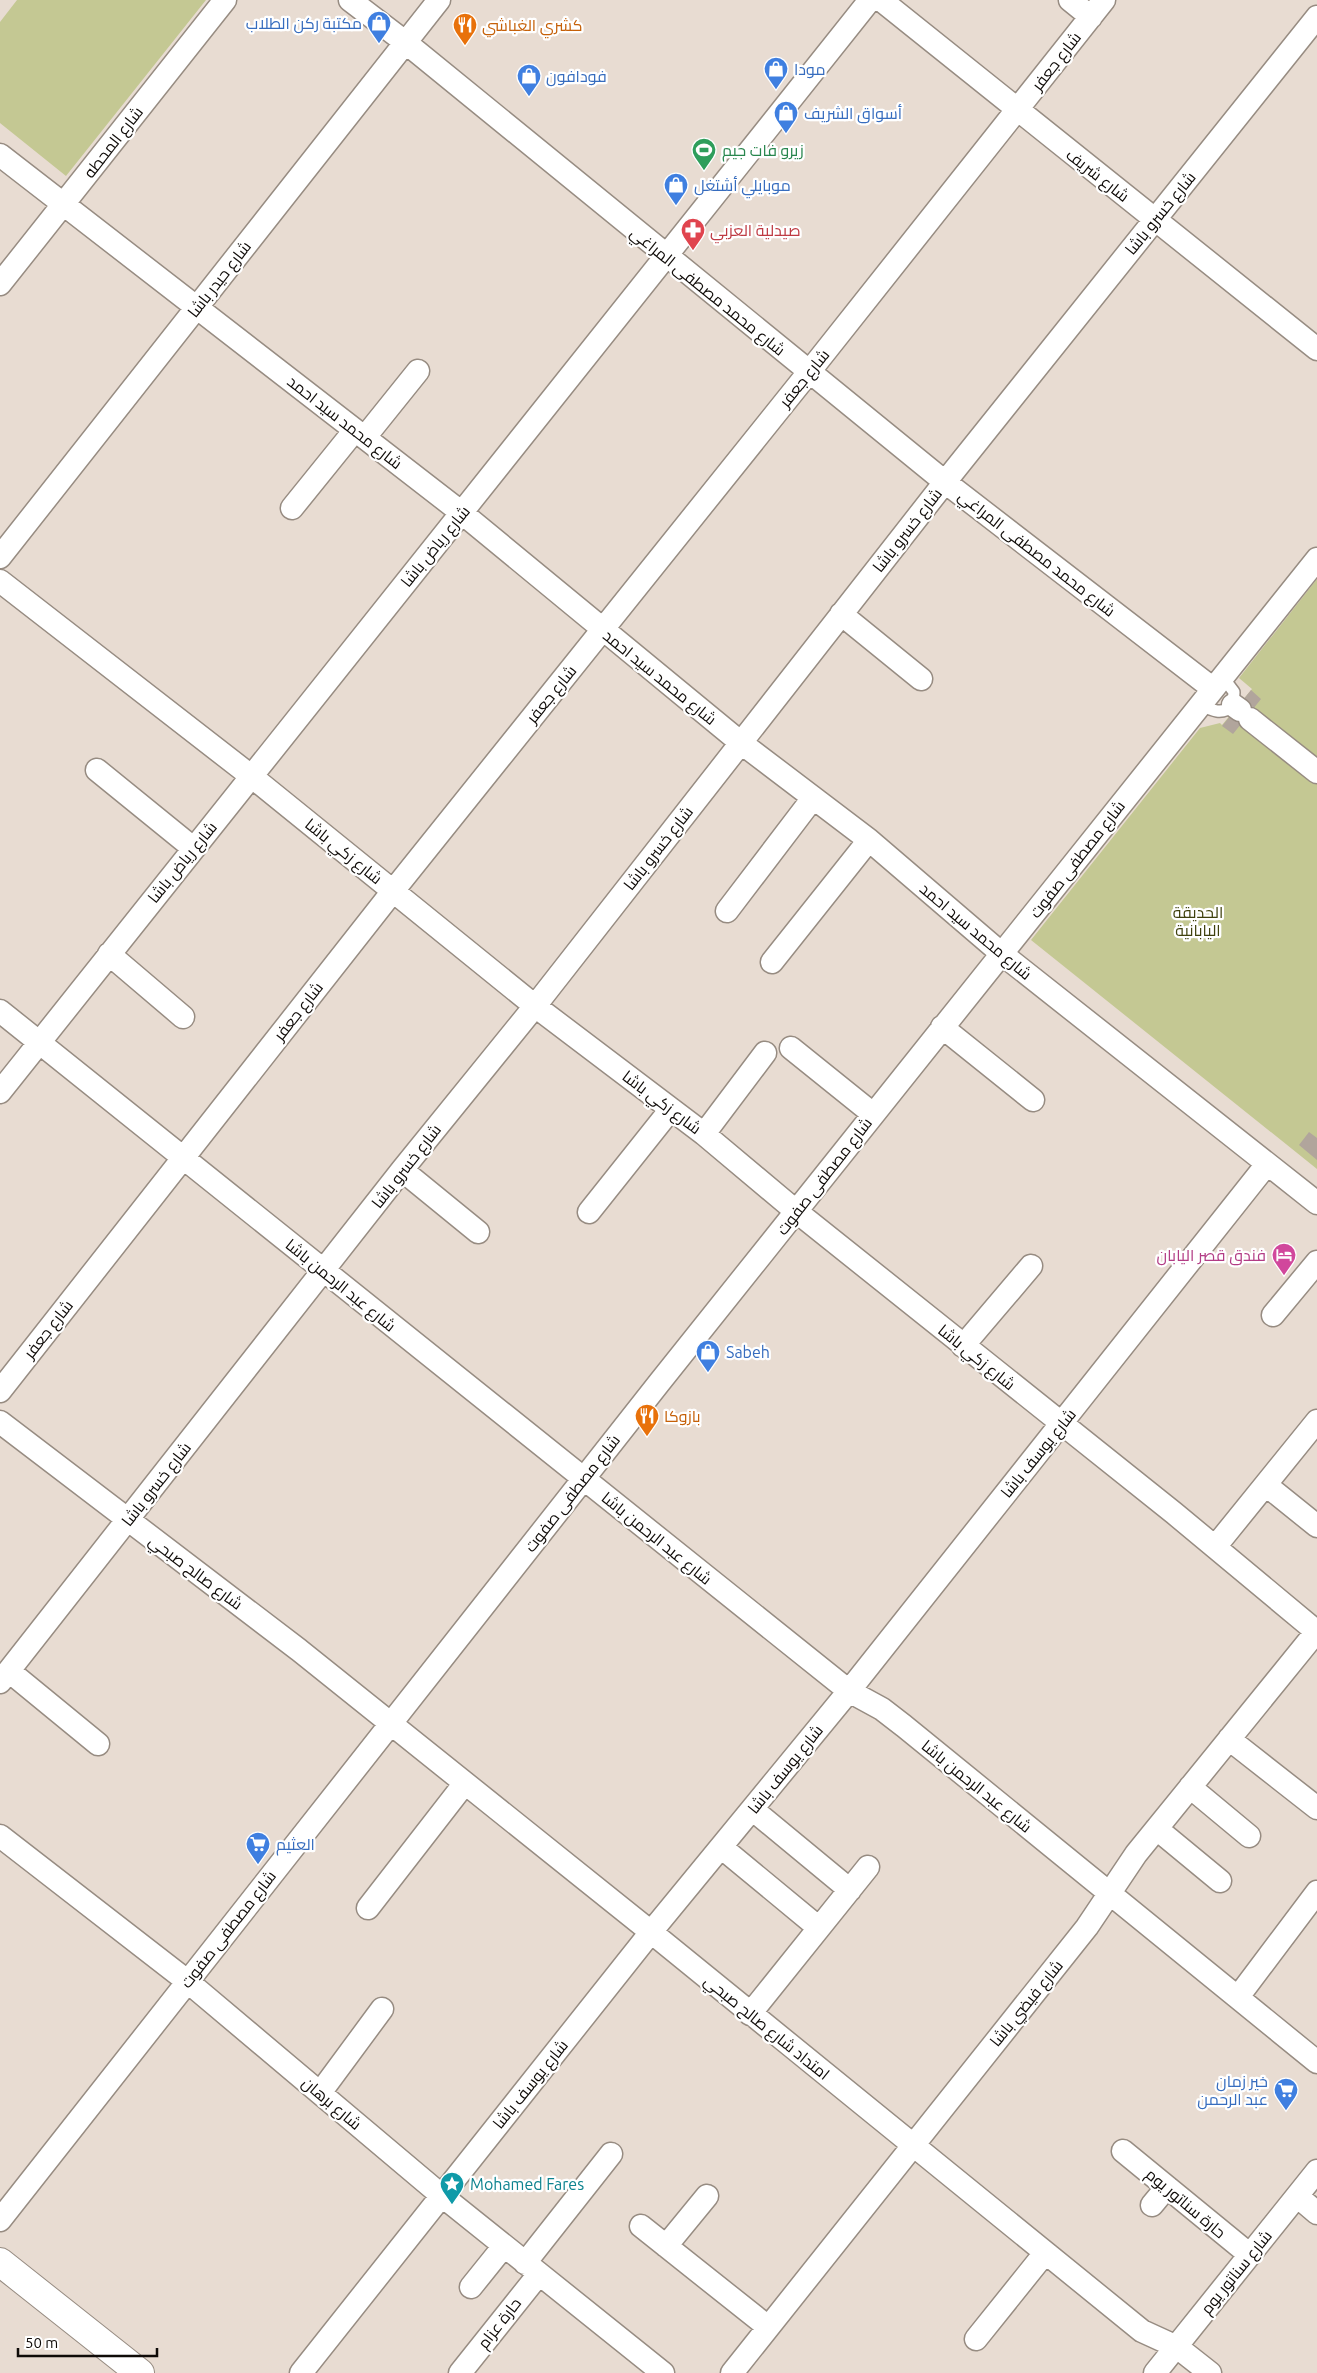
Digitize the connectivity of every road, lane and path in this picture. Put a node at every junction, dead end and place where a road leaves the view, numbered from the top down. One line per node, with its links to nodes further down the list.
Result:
1 (225, 0): 12 (street, شارع المحطه)
2 (350, 0): 9 (street, شارع محمد مصطفى المراغي)
3 (439, 0): 9 (street, شارع حيدر باشا)
4 (870, 0): 14 (street, شارع رياض باشا)
5 (881, 0): 10 (street, شارع شريف)
6 (1070, 0): 7 (street)
7 (1097, 9): 10 (street, شارع جعفر)
8 (1317, 16): 13 (street, شارع خسرو باشا)
9 (405, 42): 14 (street, شارع محمد مصطفى المراغي); 16 (street, شارع حيدر باشا)
10 (1017, 110): 13 (street, شارع شريف); 19 (street, شارع جعفر)
11 (0, 155): 12 (street, شارع محمد سيد احمد)
12 (64, 204): 15 (street, شارع المحطه); 16 (street, شارع محمد سيد احمد)
13 (1155, 220): 17 (street, شارع شريف); 21 (street, شارع خسرو باشا)
14 (666, 256): 19 (street, شارع محمد مصطفى المراغي); 23 (street, شارع رياض باشا)
15 (0, 284)
16 (197, 308): 20 (street, شارع محمد سيد احمد); 24 (street, شارع حيدر باشا)
17 (1317, 349)
18 (418, 371): 20 (street)
19 (809, 372): 21 (street, شارع محمد مصطفى المراغي); 28 (street, شارع جعفر)
20 (360, 433): 22 (street); 23 (street, شارع محمد سيد احمد)
21 (945, 482): 27 (street, شارع خسرو باشا); 30 (street, شارع محمد مصطفى المراغي)
22 (292, 508)
23 (462, 514): 28 (street, شارع محمد سيد احمد); 35 (street, شارع رياض باشا)
24 (0, 557)
25 (1317, 559): 30 (street, شارع مصطفى صفوت)
26 (0, 581): 35 (street, شارع زكي باشا)
27 (841, 614): 29 (street); 32 (street, شارع خسرو باشا)
28 (603, 630): 32 (street, شارع محمد سيد احمد); 39 (street, شارع جعفر)
29 (921, 679)
30 (1211, 689): 31 (lane); 31 (lane); 42 (street, شارع مصطفى صفوت)
31 (1241, 711): 34 (street)
32 (740, 742): 36 (street, شارع محمد سيد احمد); 44 (street, شارع خسرو باشا)
33 (97, 770): 38 (street)
34 (1317, 772)
35 (251, 776): 38 (street, شارع رياض باشا); 39 (street, شارع زكي باشا)
36 (813, 798): 37 (street, شارع محمد سيد احمد); 40 (street)
37 (869, 840): 42 (street, شارع محمد سيد احمد); 43 (street)
38 (192, 848): 41 (street, شارع رياض باشا)
39 (393, 891): 44 (street, شارع زكي باشا); 56 (street, شارع جعفر)
40 (727, 911)
41 (109, 954): 46 (street); 48 (street, شارع رياض باشا)
42 (1002, 954): 47 (street, شارع مصطفى صفوت); 57 (street, شارع محمد سيد احمد)
43 (772, 962)
44 (535, 1006): 53 (street, شارع زكي باشا); 58 (street, شارع خسرو باشا)
45 (0, 1012): 48 (street, شارع عبد الرحمن باشا)
46 (184, 1017)
47 (942, 1027): 52 (street); 54 (street, شارع مصطفى صفوت)
48 (39, 1043): 51 (street, شارع رياض باشا); 56 (street, شارع عبد الرحمن باشا)
49 (792, 1048): 54 (street)
50 (765, 1053): 55 (street)
51 (0, 1092)
52 (1033, 1100)
53 (671, 1109): 55 (street, شارع زكي باشا); 60 (street)
54 (873, 1114): 61 (street, شارع مصطفى صفوت)
55 (704, 1134): 61 (street, شارع زكي باشا)
56 (183, 1158): 65 (street, شارع عبد الرحمن باشا); 68 (street, شارع جعفر)
57 (1267, 1164): 59 (street, شارع محمد سيد احمد); 71 (street, شارع يوسف باشا)
58 (402, 1170): 62 (street); 65 (street, شارع خسرو باشا)
59 (1317, 1203)
60 (589, 1212)
61 (797, 1212): 67 (street, شارع زكي باشا); 72 (street, شارع مصطفى صفوت)
62 (478, 1232)
63 (1317, 1262): 66 (street)
64 (1031, 1266): 67 (street)
65 (324, 1271): 72 (street, شارع عبد الرحمن باشا); 74 (street, شارع خسرو باشا)
66 (1273, 1315)
67 (963, 1346): 71 (street, شارع زكي باشا)
68 (0, 1391)
69 (1317, 1421): 73 (street)
70 (0, 1422): 74 (street, شارع صالح صبحي)
71 (1061, 1425): 76 (street, شارع زكي باشا); 79 (street, شارع يوسف باشا)
72 (583, 1479): 79 (street, شارع عبد الرحمن باشا); 80 (street, شارع مصطفى صفوت)
73 (1266, 1485): 75 (street); 76 (street)
74 (128, 1520): 78 (street, شارع خسرو باشا); 80 (street, شارع صالح صبحي)
75 (1317, 1526)
76 (1215, 1547): 77 (street, شارع زكي باشا)
77 (1317, 1632): 81 (street, شارع فيضي باشا)
78 (4, 1676): 82 (street)
79 (849, 1691): 86 (street, شارع يوسف باشا); 95 (street, شارع عبد الرحمن باشا)
80 (390, 1725): 83 (street, امتداد شارع صالح صبحي); 99 (street, شارع مصطفى صفوت)
81 (1229, 1740): 84 (street, شارع فيضي باشا); 85 (street)
82 (98, 1744)
83 (465, 1783): 96 (street); 98 (street, امتداد شارع صالح صبحي)
84 (1190, 1787): 87 (street, شارع فيضي باشا); 89 (street)
85 (1317, 1808)
86 (752, 1809): 90 (street, شارع يوسف باشا); 93 (street)
87 (1157, 1828): 92 (street); 95 (street, شارع فيضي باشا)
88 (0, 1836): 99 (street, شارع برهان)
89 (1249, 1836)
90 (721, 1847): 97 (street); 98 (street, شارع يوسف باشا)
91 (868, 1867): 93 (street)
92 (1220, 1881)
93 (850, 1890): 97 (street)
94 (1317, 1892): 100 (street)
95 (1110, 1893): 100 (street, شارع عبد الرحمن باشا); 105 (street, شارع فيضي باشا)
96 (368, 1908)
97 (819, 1928): 102 (street)
98 (651, 1932): 102 (street, امتداد شارع صالح صبحي); 110 (street, شارع يوسف باشا)
99 (187, 1981): 104 (street, شارع برهان); 115 (street, شارع مصطفى صفوت)
100 (1238, 1997): 103 (street, شارع عبد الرحمن باشا)
101 (382, 2009): 104 (street)
102 (750, 2014): 105 (street, امتداد شارع صالح صبحي)
103 (1317, 2062)
104 (320, 2093): 110 (street, شارع برهان)
105 (912, 2146): 119 (street, امتداد شارع صالح صبحي); 124 (street, شارع فيضي باشا)
106 (1123, 2151): 109 (street, حارة سناتور يوم)
107 (611, 2154): 122 (street, حارة عزام)
108 (1317, 2171): 112 (street, شارع سناتور يوم)
109 (1167, 2187): 113 (street); 120 (street, حارة سناتور يوم)
110 (441, 2195): 117 (street, شارع برهان); 128 (street, شارع يوسف باشا)
111 (707, 2196): 118 (street)
112 (1297, 2196): 114 (street); 120 (street, شارع سناتور يوم)
113 (1152, 2206)
114 (1317, 2213)
115 (0, 2220)
116 (641, 2226): 118 (street)
117 (504, 2246): 122 (street, شارع برهان); 123 (street)
118 (666, 2246): 124 (street)
119 (1045, 2253): 125 (street); 126 (street, امتداد شارع صالح صبحي)
120 (1250, 2255): 126 (street, شارع سناتور يوم)
121 (0, 2262): 127 (street)
122 (532, 2268): 129 (street, حارة عزام); 130 (street, شارع برهان)
123 (471, 2287)
124 (768, 2327): 131 (street, شارع فيضي باشا)
125 (976, 2339)
126 (1168, 2364): 132 (street, امتداد شارع صالح صبحي)
127 (140, 2373)
128 (301, 2373)
129 (460, 2373)
130 (663, 2373)
131 (732, 2373)
132 (1210, 2373)

